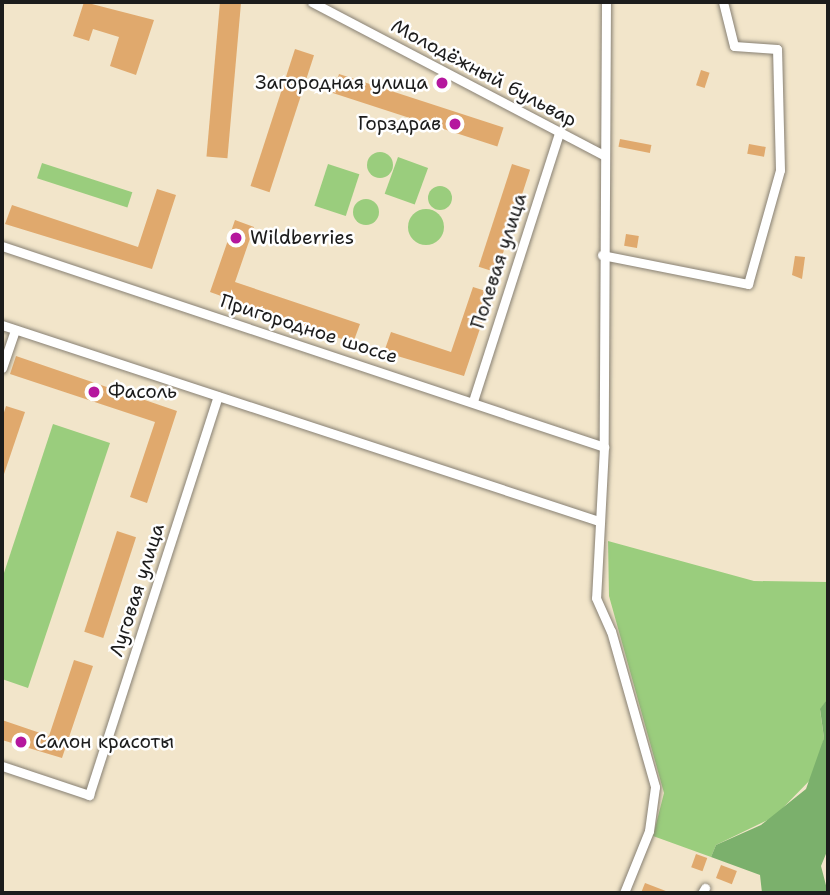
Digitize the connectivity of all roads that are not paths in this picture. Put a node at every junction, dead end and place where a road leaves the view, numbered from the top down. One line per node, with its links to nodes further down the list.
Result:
1 (312, 2): 4 (street, Молодёжный бульвар)
2 (606, 2): 5 (street)
3 (723, 2): 7 (street)
4 (559, 132): 5 (street, Молодёжный бульвар); 12 (street, Полевая улица)
5 (603, 155): 7 (street)
6 (2, 246): 12 (street, Пригородное шоссе)
7 (602, 255): 13 (street)
8 (2, 326): 9 (street)
9 (15, 330): 10 (street); 11 (street)
10 (2, 368)
11 (218, 396): 14 (street); 15 (street, Луговая улица)
12 (473, 401): 13 (street, Пригородное шоссе)
13 (604, 447): 14 (street)
14 (599, 521): 16 (street)
15 (2, 766)
16 (624, 893)

